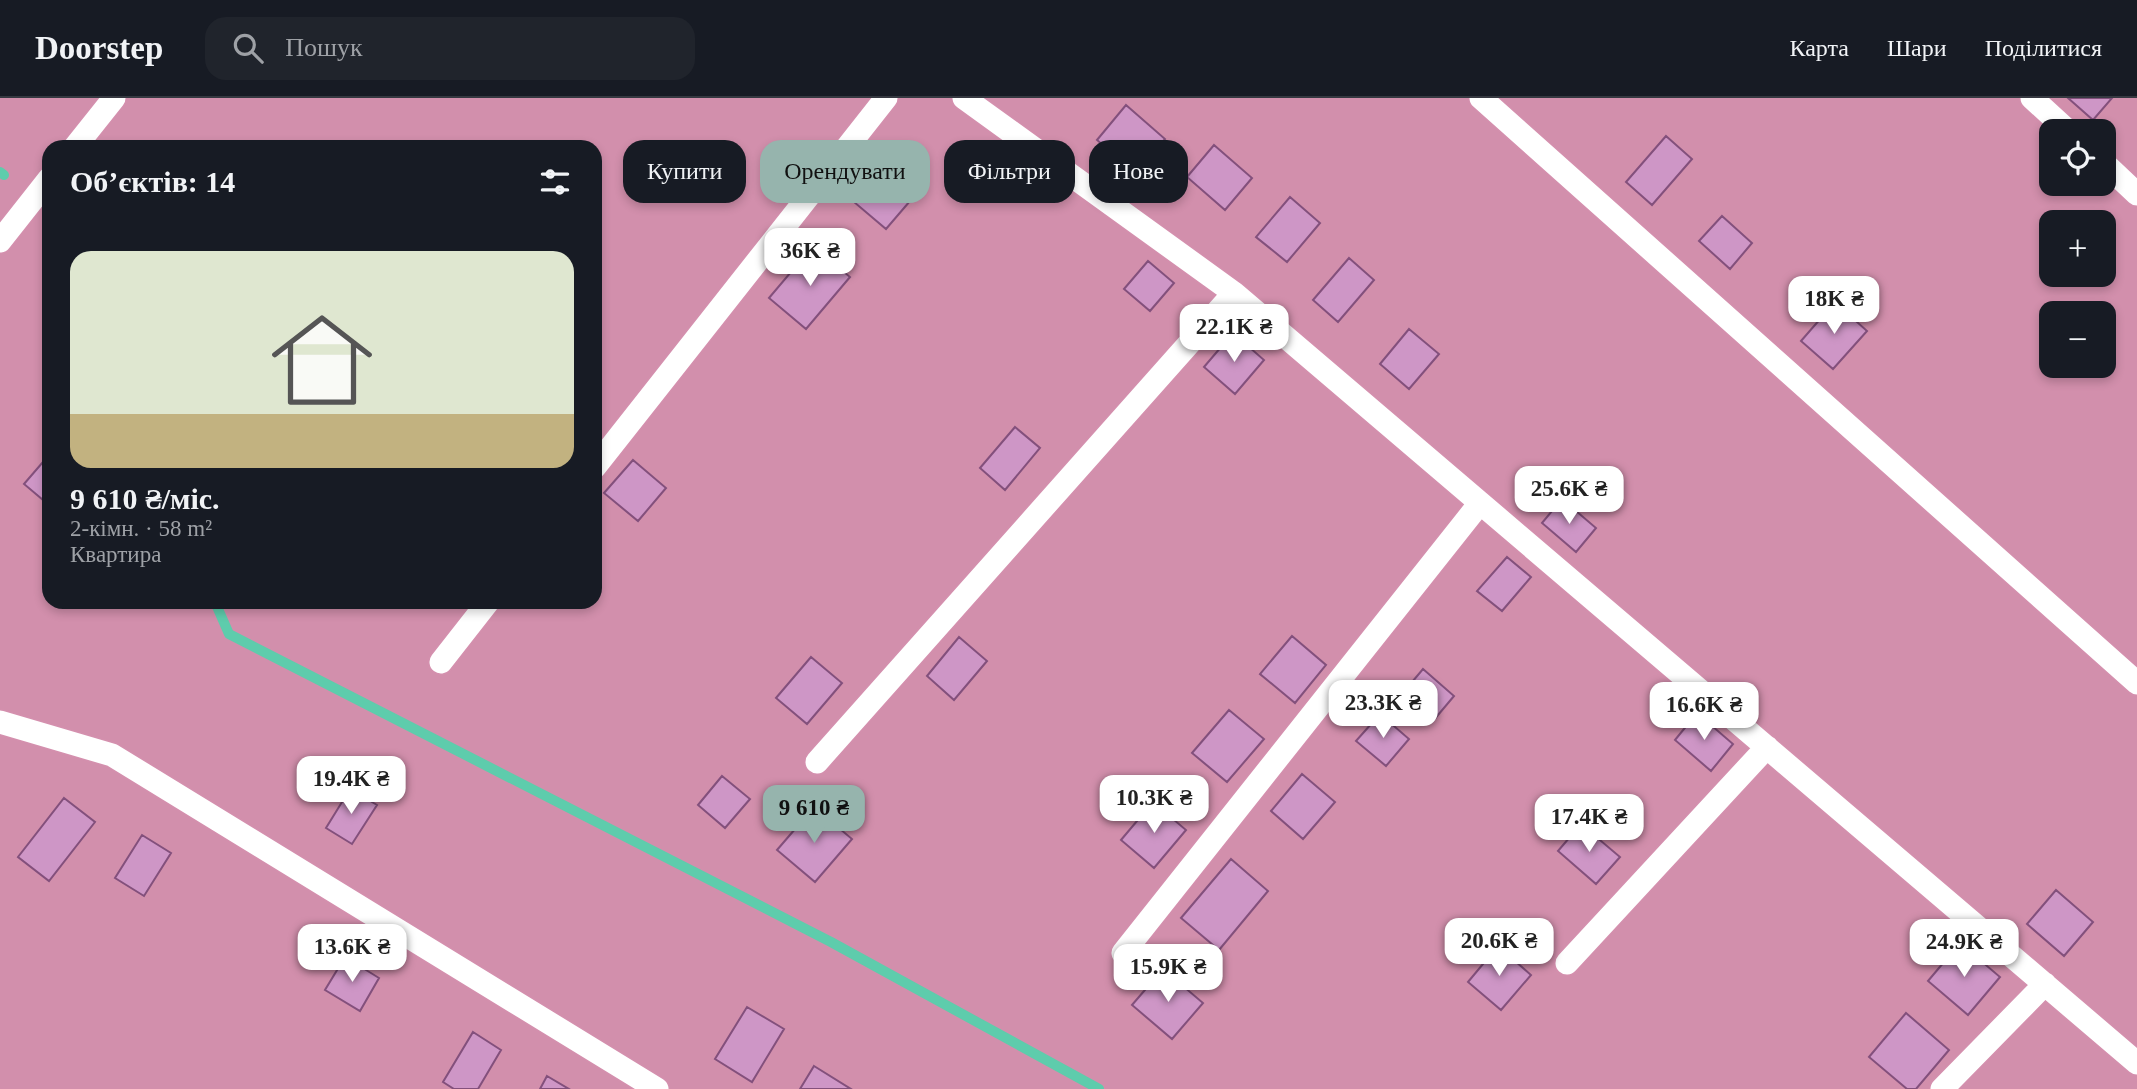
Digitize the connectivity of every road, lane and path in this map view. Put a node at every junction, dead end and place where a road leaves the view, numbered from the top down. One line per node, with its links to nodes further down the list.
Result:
1 (114, 98): 7 (lane)
2 (886, 98): 13 (lane)
3 (964, 98): 12 (lane)
4 (1481, 98): 17 (lane)
5 (2032, 98): 6 (lane)
6 (2055, 119)
7 (81, 140)
8 (2116, 174): 10 (lane)
9 (42, 188): 11 (lane)
10 (2137, 194)
11 (0, 241)
12 (1234, 293): 14 (lane); 20 (lane)
13 (602, 458)
14 (1480, 503): 19 (lane); 21 (lane)
15 (483, 609): 16 (lane)
16 (441, 662)
17 (2137, 683)
18 (0, 723): 25 (lane)
19 (1767, 747): 22 (lane); 23 (lane)
20 (817, 762)
21 (1124, 953)
22 (1567, 963)
23 (2045, 984): 24 (lane); 26 (lane)
24 (2137, 1063)
25 (657, 1089)
26 (1942, 1089)

